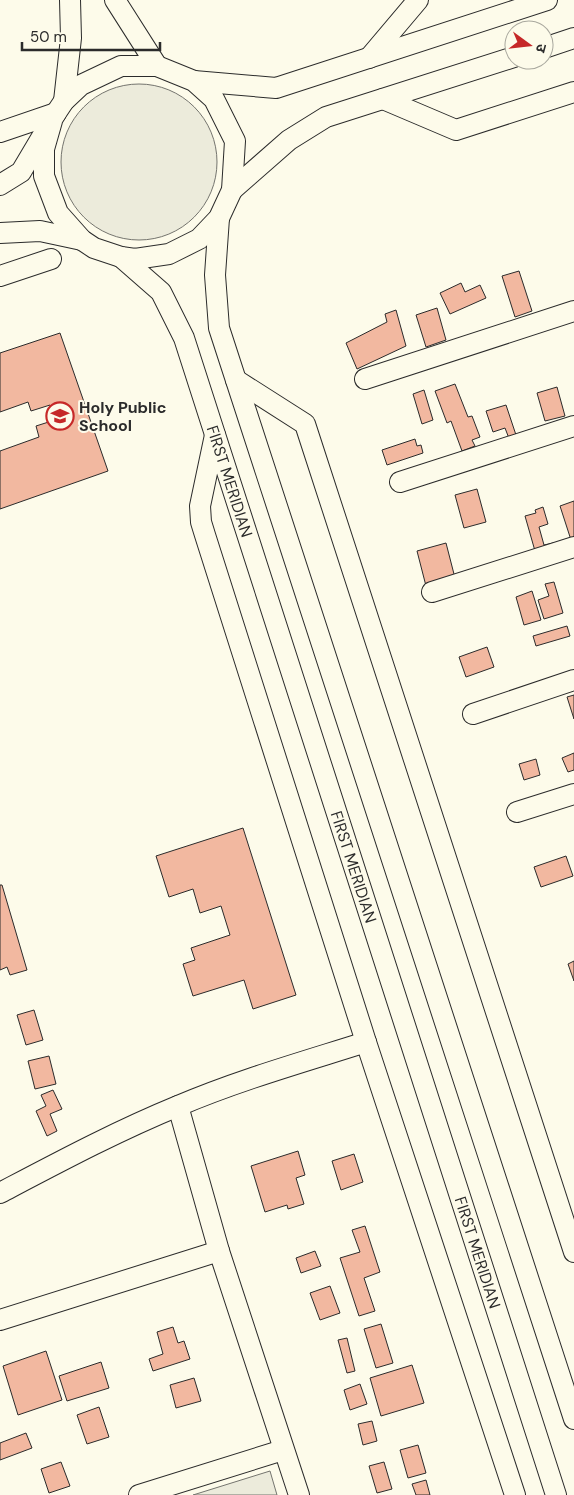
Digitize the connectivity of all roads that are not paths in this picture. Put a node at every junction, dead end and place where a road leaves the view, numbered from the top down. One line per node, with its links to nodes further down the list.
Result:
1 (70, 0): 13 (street)
2 (115, 0): 9 (street)
3 (418, 0): 7 (street)
4 (547, 0): 7 (street)
5 (574, 38): 6 (street)
6 (554, 45)
7 (369, 58): 10 (street)
8 (504, 60): 12 (street)
9 (157, 66): 10 (street); 13 (street)
10 (194, 81): 16 (street)
11 (574, 92): 12 (street)
12 (383, 99): 16 (street)
13 (57, 112): 14 (street); 15 (street); 19 (street)
14 (0, 132)
15 (0, 185)
16 (232, 190): 17 (street)
17 (219, 218): 20 (street); 25 (street)
18 (0, 233): 19 (street)
19 (82, 240): 20 (street)
20 (121, 257): 27 (street, FIRST MERIDIAN)
21 (51, 259): 22 (street)
22 (0, 276)
23 (574, 311): 24 (street)
24 (365, 379)
25 (236, 380): 39 (street); 41 (street)
26 (574, 426): 28 (street)
27 (215, 435): 35 (street); 46 (street, FIRST MERIDIAN)
28 (400, 482)
29 (574, 547): 30 (street)
30 (432, 592)
31 (574, 680): 32 (street)
32 (473, 714)
33 (574, 794): 34 (street)
34 (517, 812)
35 (366, 1042): 36 (street); 45 (street)
36 (178, 1106): 37 (street); 38 (street)
37 (0, 1193)
38 (219, 1251): 40 (street); 42 (street)
39 (574, 1252)
40 (0, 1320)
41 (574, 1418)
42 (283, 1450): 43 (street); 44 (street)
43 (139, 1495)
44 (299, 1495)
45 (515, 1495)
46 (556, 1495)

